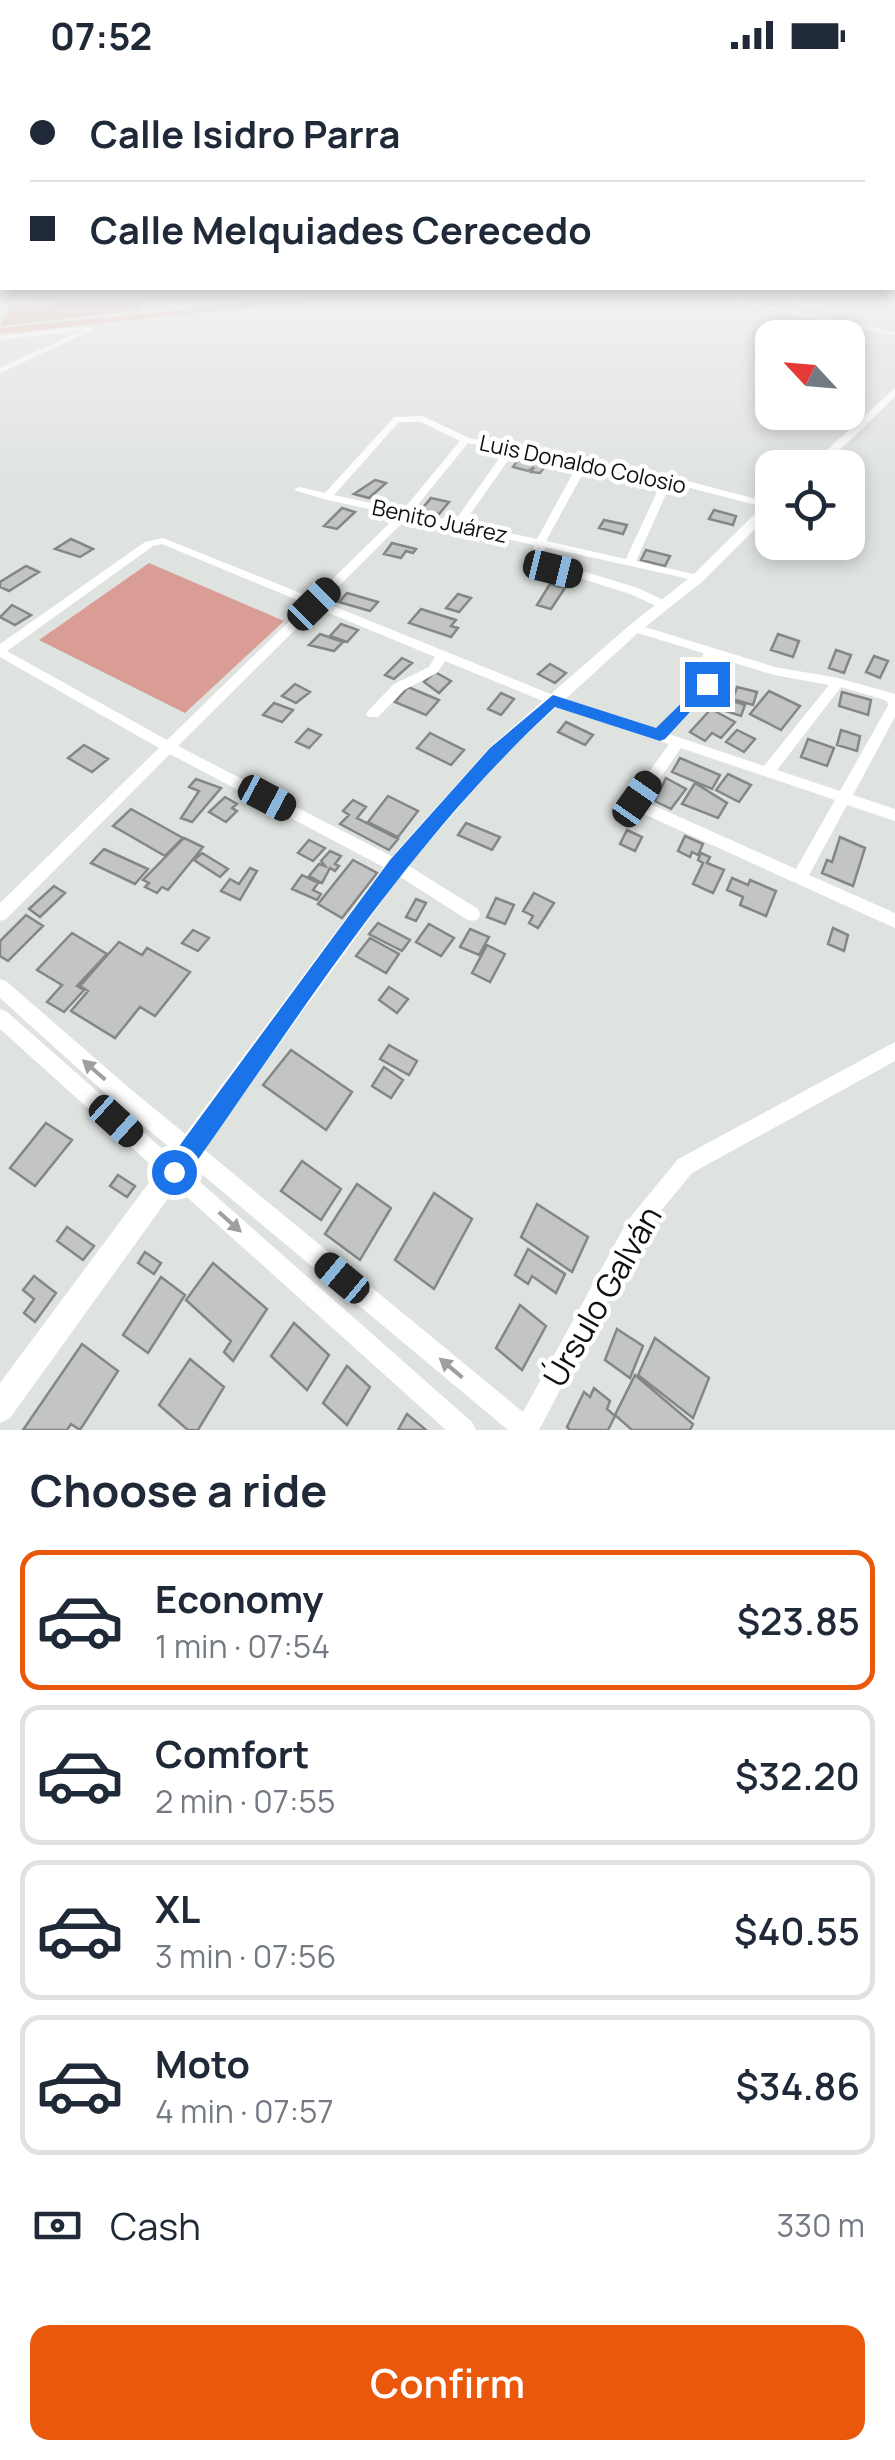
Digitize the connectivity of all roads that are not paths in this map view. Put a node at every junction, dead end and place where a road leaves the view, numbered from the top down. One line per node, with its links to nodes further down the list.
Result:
1 (895, 390): 4 (street)
2 (466, 440): 3 (street, Luis Donaldo Colosio); 8 (street, Luis Donaldo Colosio); 10 (street)
3 (512, 448): 5 (street, Luis Donaldo Colosio); 12 (street)
4 (832, 450)
5 (584, 462): 6 (street, Luis Donaldo Colosio); 13 (street)
6 (668, 480): 9 (street, Luis Donaldo Colosio); 14 (street)
7 (299, 490): 8 (street, Benito Juárez)
8 (327, 497): 10 (street, Benito Juárez)
9 (755, 502)
10 (405, 514): 12 (street, Benito Juárez); 16 (street)
11 (755, 523): 15 (street)
12 (458, 525): 13 (street, Benito Juárez)
13 (540, 543): 14 (street, Benito Juárez); 17 (street)
14 (630, 563): 15 (street, Benito Juárez)
15 (698, 578): 17 (street)
16 (314, 604): 19 (street); 21 (street); 28 (street)
17 (664, 606): 18 (street)
18 (635, 628): 20 (street); 23 (street)
19 (0, 651): 28 (street)
20 (709, 652): 22 (street); 26 (street)
21 (442, 656): 23 (street); 25 (street)
22 (838, 682): 24 (street); 29 (street)
23 (553, 700): 26 (street); 32 (street)
24 (895, 704): 30 (street)
25 (373, 714)
26 (660, 735): 27 (street)
27 (678, 742): 29 (street); 33 (street)
28 (170, 748): 32 (street); 34 (street)
29 (769, 770): 30 (street)
30 (847, 796): 31 (street); 33 (street)
31 (895, 814)
32 (396, 866): 35 (street); 40 (street)
33 (800, 877): 36 (street)
34 (0, 914)
35 (472, 914)
36 (895, 921)
37 (0, 987): 40 (street, one-way to 37)
38 (0, 1017): 41 (street)
39 (895, 1050): 44 (street, Úrsulo Galván)
40 (190, 1151): 41 (street); 44 (street, one-way to 40)
41 (174, 1172): 42 (street); 43 (street, one-way to 43)
42 (0, 1408)
43 (464, 1430)
44 (526, 1430)

